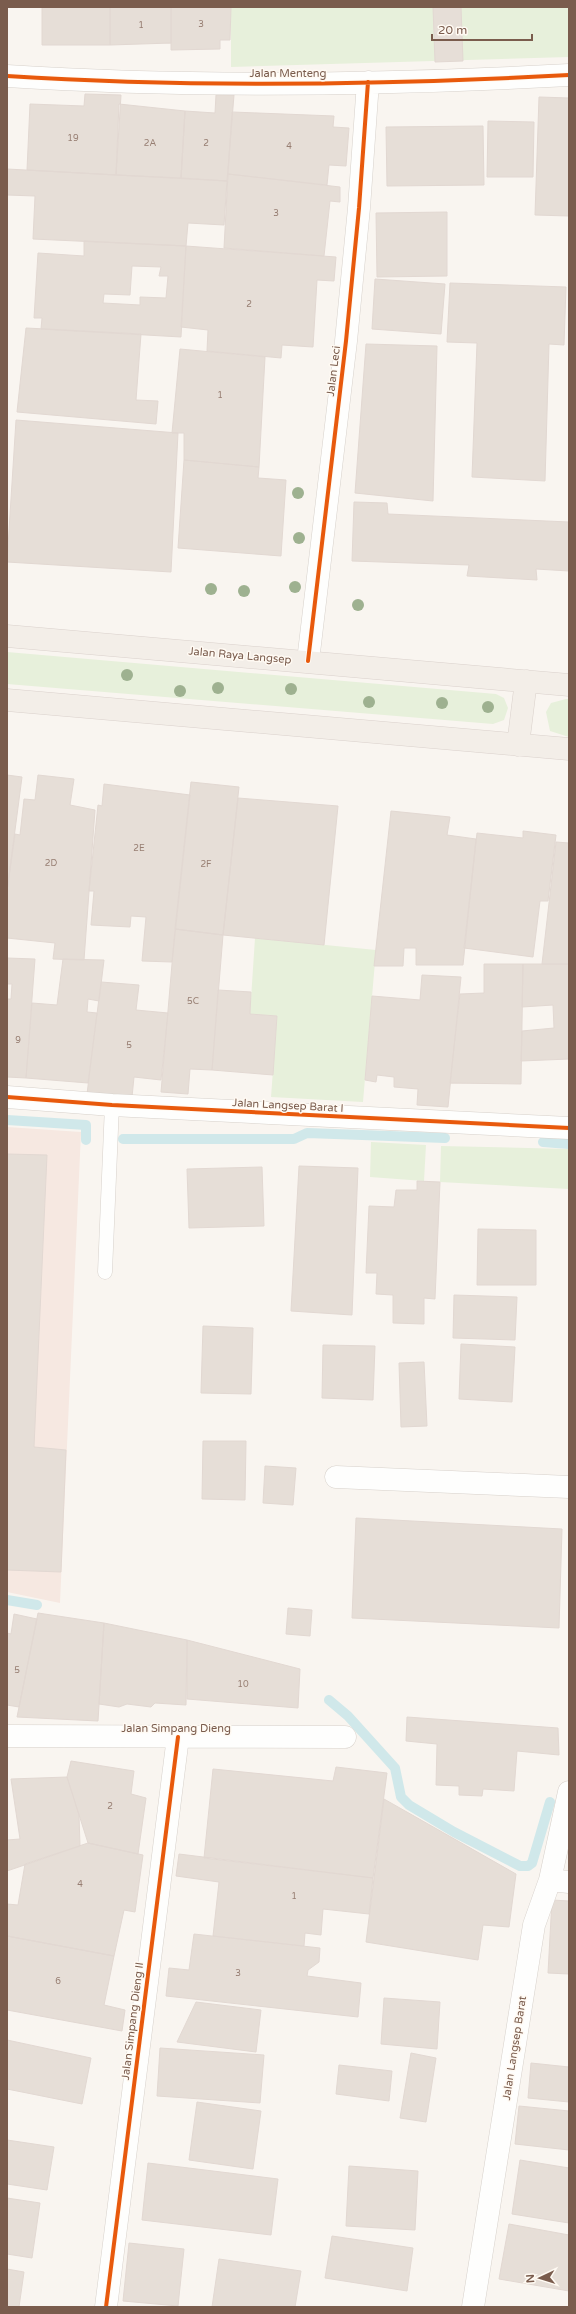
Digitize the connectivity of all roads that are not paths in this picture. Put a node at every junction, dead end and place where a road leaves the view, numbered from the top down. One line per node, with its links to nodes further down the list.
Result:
1 (569, 75): 3 (street, Jalan Menteng)
2 (7, 76): 3 (street, Jalan Menteng)
3 (368, 82): 5 (street, Jalan Leci)
4 (7, 636): 5 (main road, Jalan Raya Langsep)
5 (308, 661): 6 (main road, Jalan Raya Langsep)
6 (526, 680): 7 (main road, Jalan Raya Langsep); 9 (main road)
7 (569, 685)
8 (7, 700): 9 (main road)
9 (518, 745): 10 (main road)
10 (569, 749)
11 (7, 1097): 12 (street, Jalan Langsep Barat I)
12 (112, 1105): 13 (street, Jalan Langsep Barat I); 14 (lane)
13 (569, 1128)
14 (105, 1272)
15 (336, 1477): 16 (street)
16 (569, 1487)
17 (7, 1736): 18 (street, Jalan Simpang Dieng)
18 (178, 1737): 19 (street, Jalan Simpang Dieng); 22 (street, Jalan Simpang Dieng II)
19 (345, 1737)
20 (569, 1792): 21 (street, Jalan Langsep Barat)
21 (559, 1881): 23 (street, Jalan Langsep Barat)
22 (106, 2307)
23 (474, 2307)

